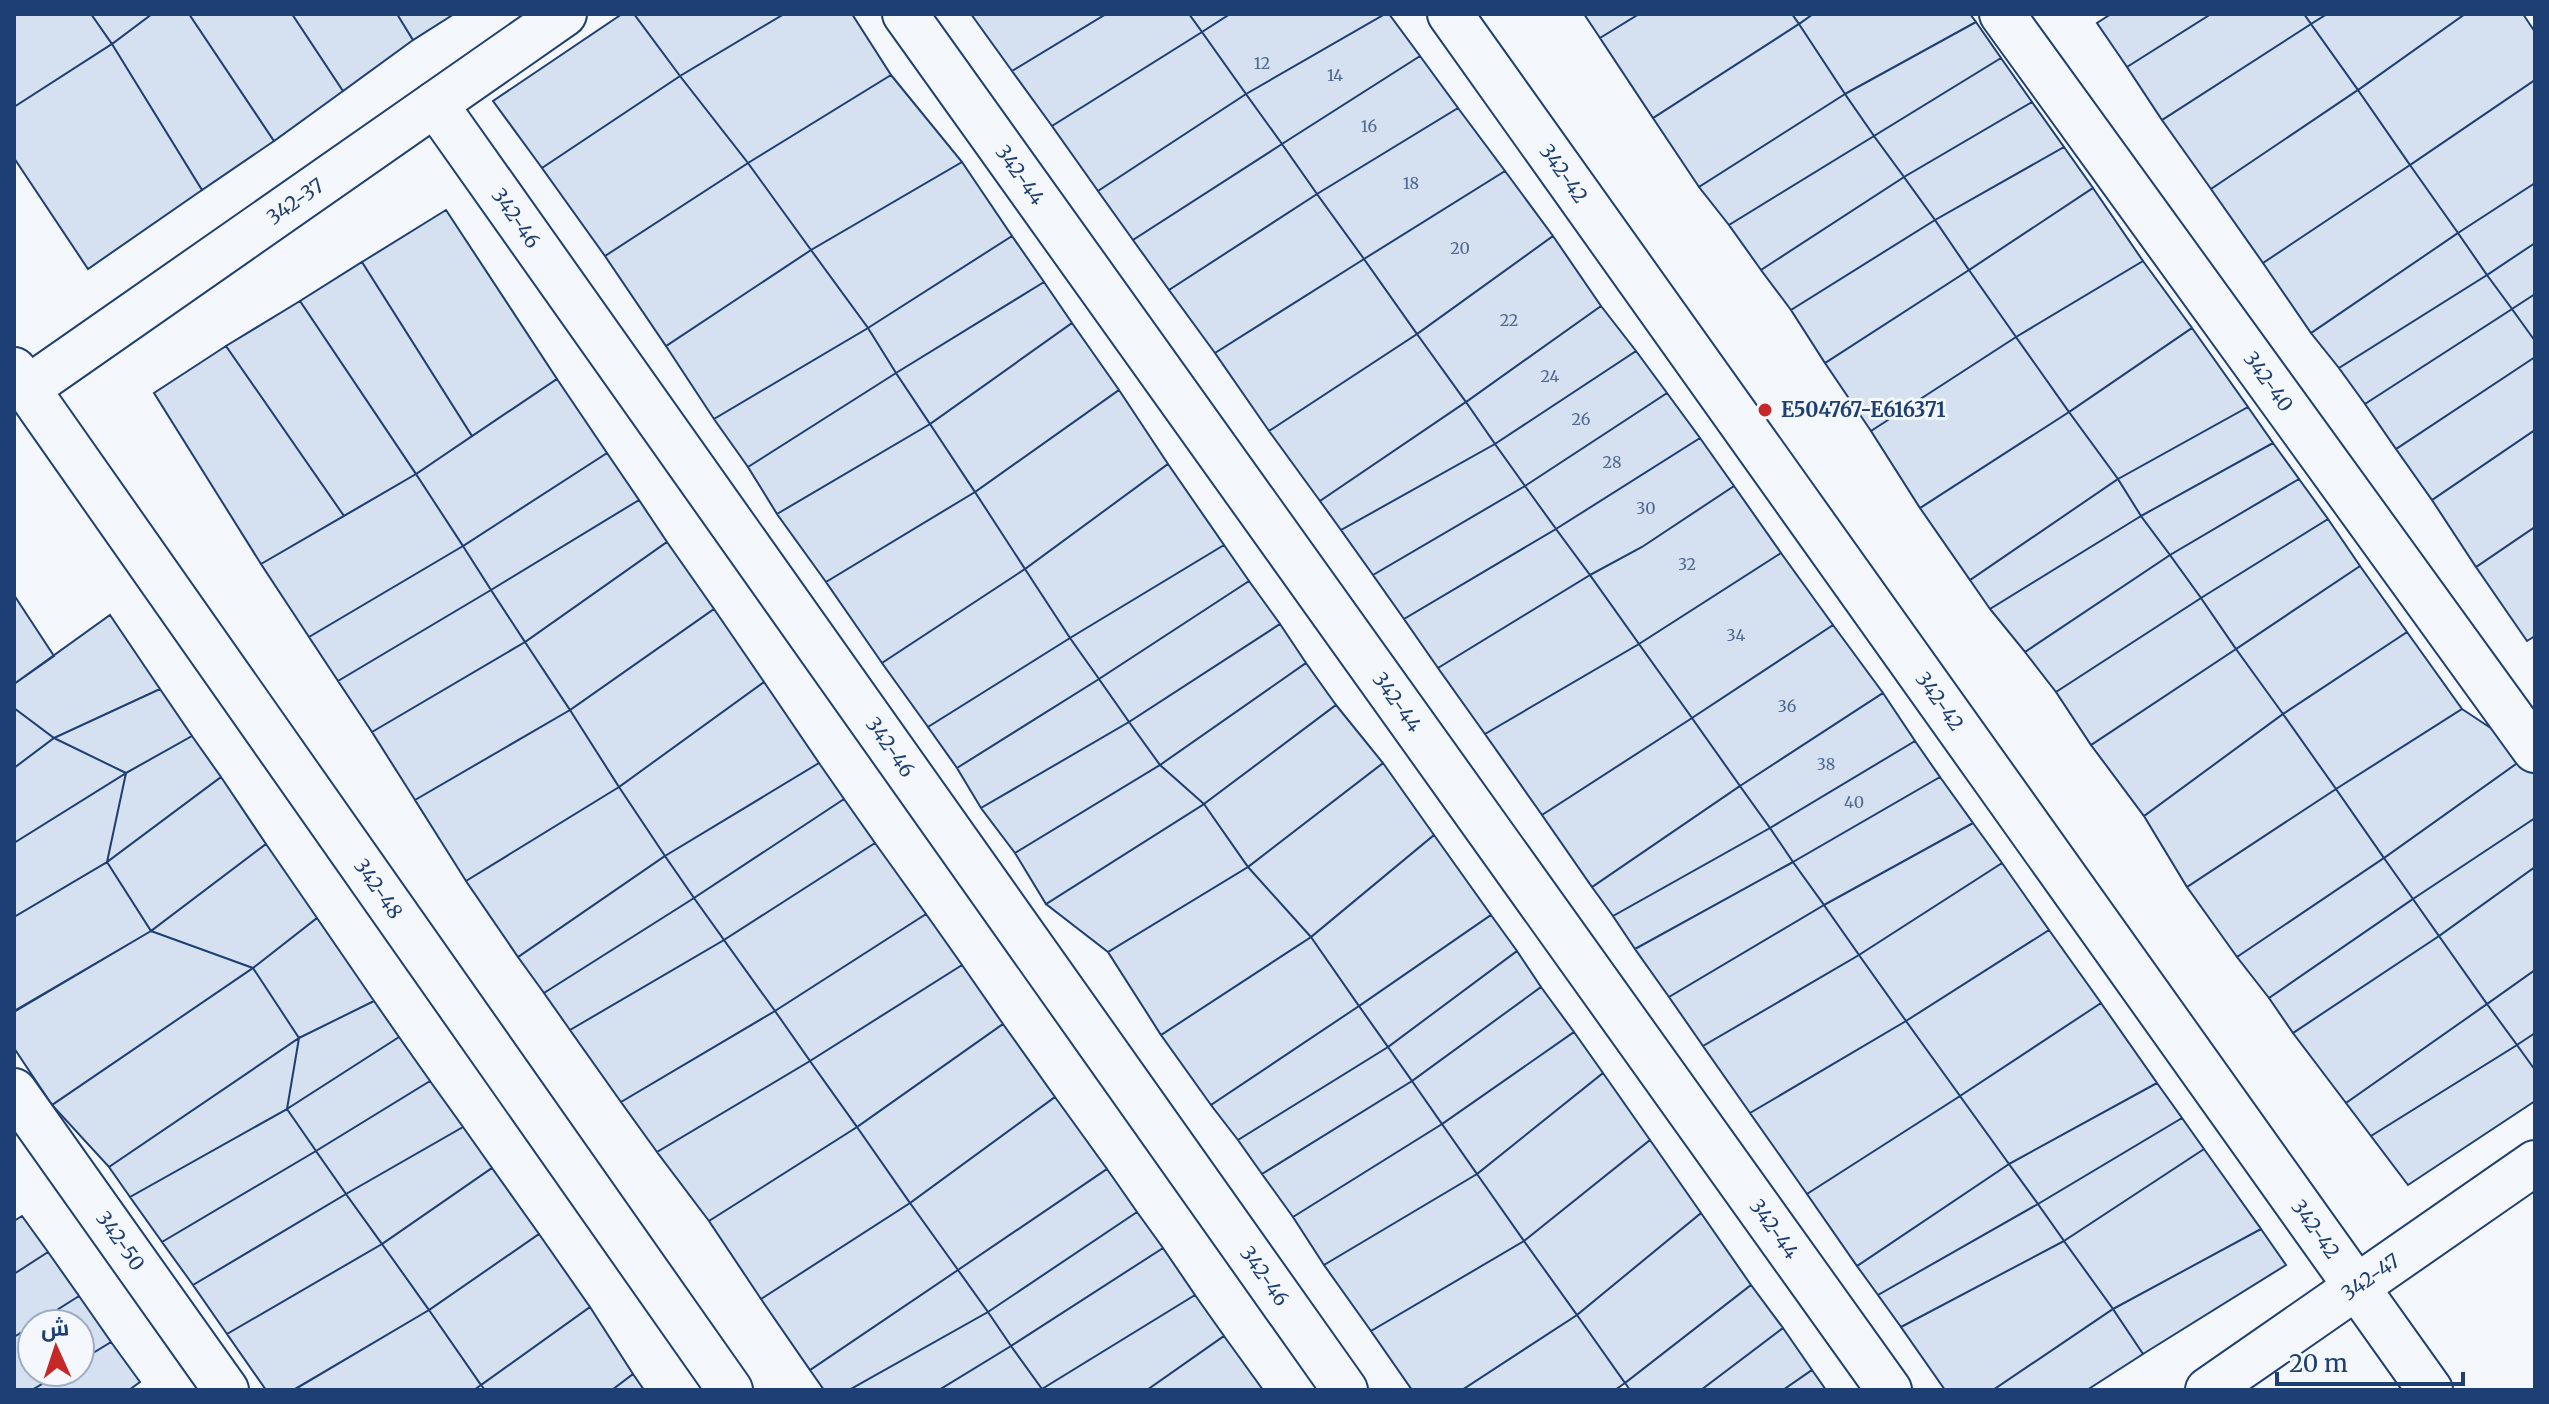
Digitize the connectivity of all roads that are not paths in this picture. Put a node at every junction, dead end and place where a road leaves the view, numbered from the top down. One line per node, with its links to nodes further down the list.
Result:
1 (564, 14): 5 (street, 342-37)
2 (905, 14): 14 (street, 342-44)
3 (1450, 14): 10 (street, 342-42)
4 (2002, 14): 7 (street, 342-40)
5 (435, 104): 6 (street, 342-37); 13 (street, 342-46)
6 (21, 379): 12 (street, 342-48)
7 (2535, 750)
8 (14, 1091): 11 (street, 342-50)
9 (2535, 1163): 10 (street, 342-47)
10 (2357, 1287): 15 (street, 342-47); 16 (street, 342-42)
11 (226, 1390)
12 (730, 1390)
13 (1345, 1390)
14 (1889, 1390)
15 (2208, 1390)
16 (2430, 1390)

